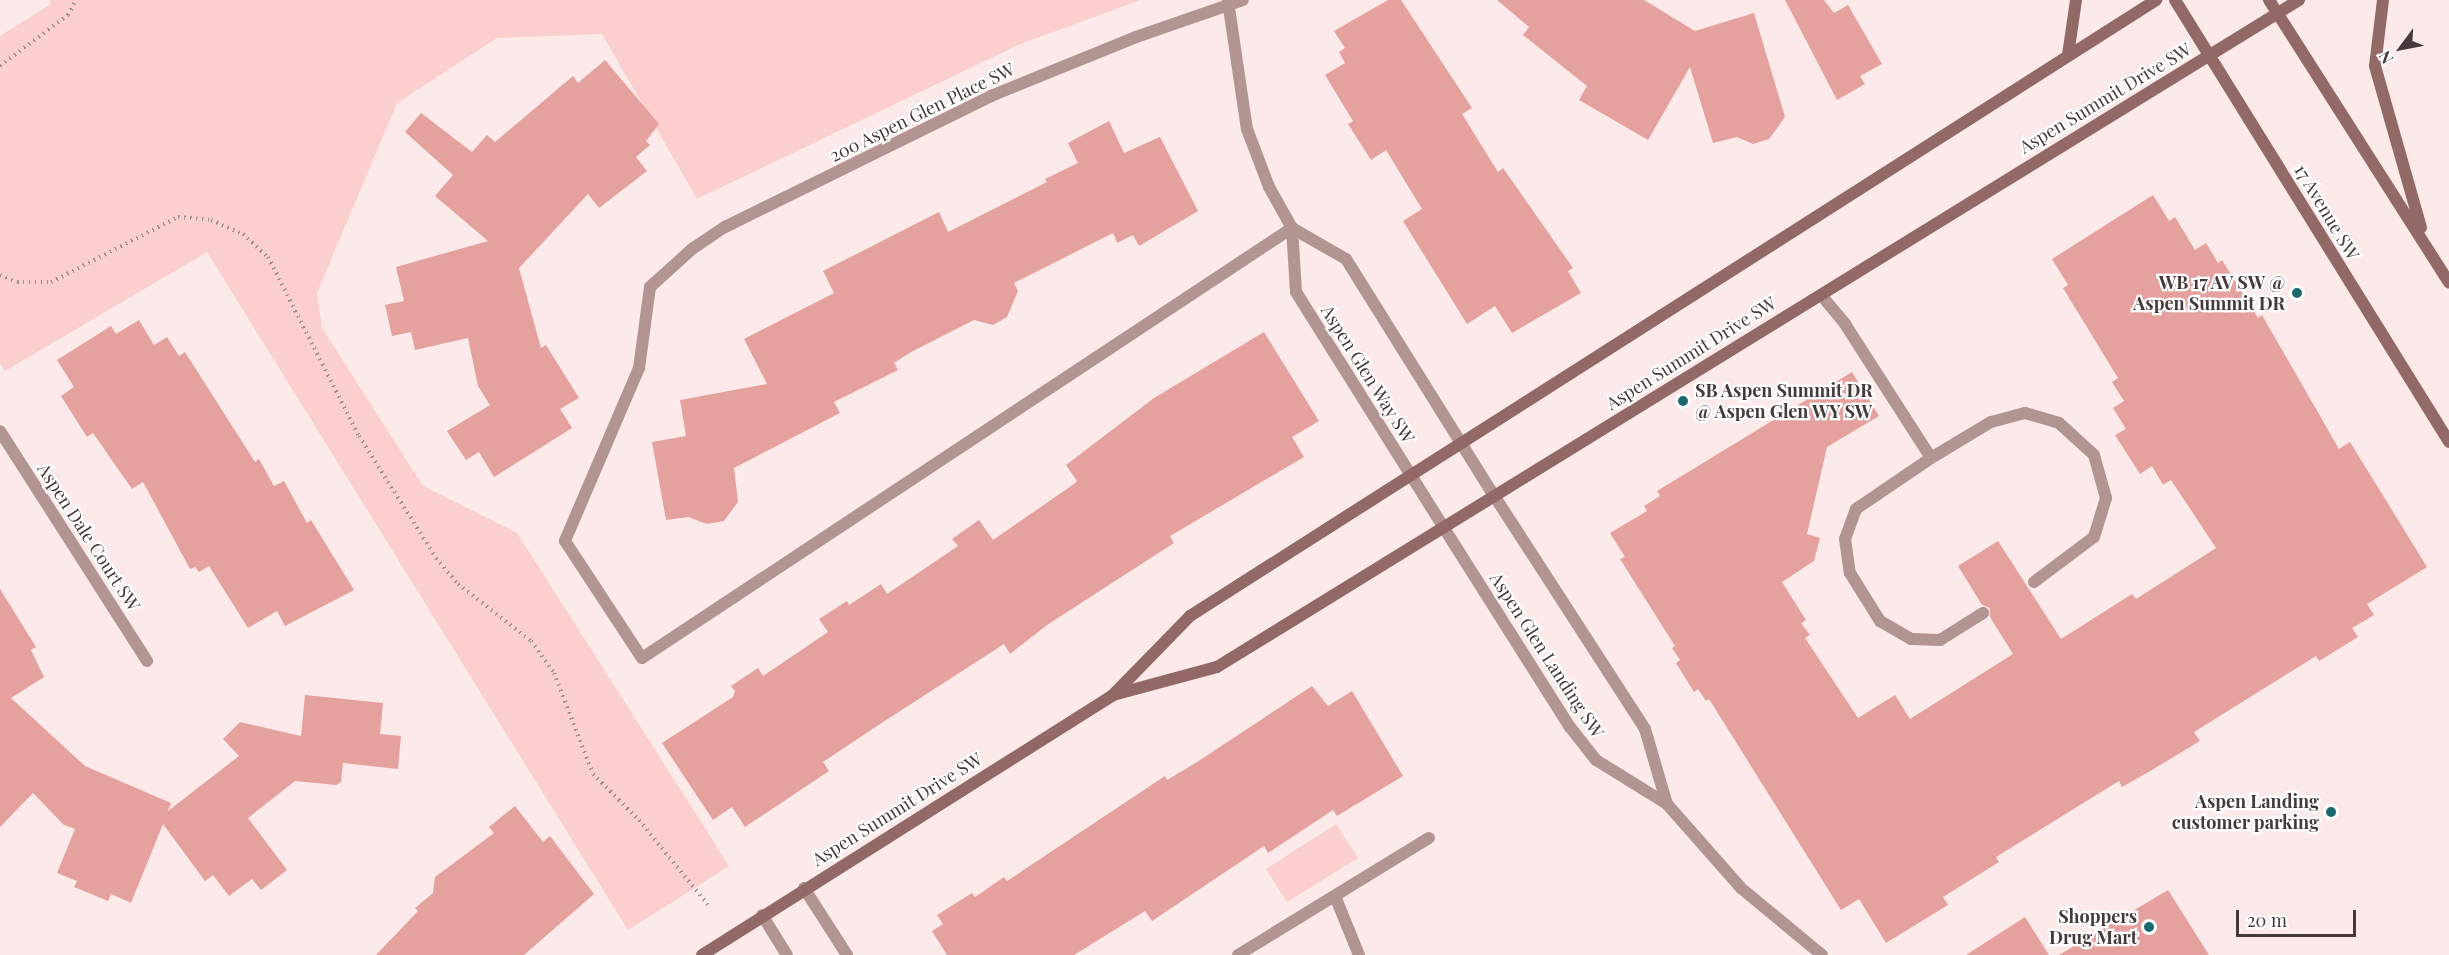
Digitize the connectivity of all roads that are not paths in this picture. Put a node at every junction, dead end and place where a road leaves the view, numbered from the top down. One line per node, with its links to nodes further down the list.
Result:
1 (1244, 0): 8 (street, 200 Aspen Glen Place SW)
2 (2076, 0): 10 (street)
3 (2156, 0): 10 (street, Aspen Summit Drive SW)
4 (2175, 0): 11 (street, 17 Avenue SW)
5 (2269, 0): 9 (street)
6 (2299, 0): 9 (street, Aspen Summit Drive SW)
7 (2383, 0): 13 (street)
8 (1228, 3): 12 (street, Aspen Glen Way SW); 12 (street, 200 Aspen Glen Place SW)
9 (2278, 14): 11 (street, Aspen Summit Drive SW); 13 (street)
10 (2068, 55): 17 (street, Aspen Summit Drive SW)
11 (2212, 55): 15 (street, Aspen Summit Drive SW); 18 (street, 17 Avenue SW)
12 (1292, 228): 17 (street); 20 (street, Aspen Glen Way SW)
13 (2424, 241): 14 (street)
14 (2449, 283)
15 (1821, 295): 19 (street); 21 (street, Aspen Summit Drive SW)
16 (0, 431): 25 (street, Aspen Dale Court SW)
17 (1461, 442): 20 (street, Aspen Summit Drive SW); 21 (street)
18 (2449, 442)
19 (1931, 458): 23 (street); 24 (street)
20 (1409, 475): 22 (street, Aspen Glen Way SW); 26 (street, Aspen Summit Drive SW)
21 (1495, 497): 22 (street, Aspen Summit Drive SW); 27 (street, Aspen Glen Landing SW)
22 (1444, 528): 26 (street, Aspen Summit Drive SW); 27 (street, Aspen Glen Landing SW)
23 (2034, 582)
24 (1983, 613)
25 (147, 661)
26 (1112, 696): 29 (street, Aspen Summit Drive SW)
27 (1667, 804): 37 (street, Aspen Glen Landing SW)
28 (1430, 838): 30 (street)
29 (804, 888): 31 (street, Aspen Summit Drive SW); 34 (street)
30 (1335, 896): 35 (street); 36 (street)
31 (762, 915): 32 (street, Aspen Summit Drive SW); 33 (street)
32 (702, 955)
33 (788, 955)
34 (847, 955)
35 (1238, 955)
36 (1359, 955)
37 (1822, 955)

